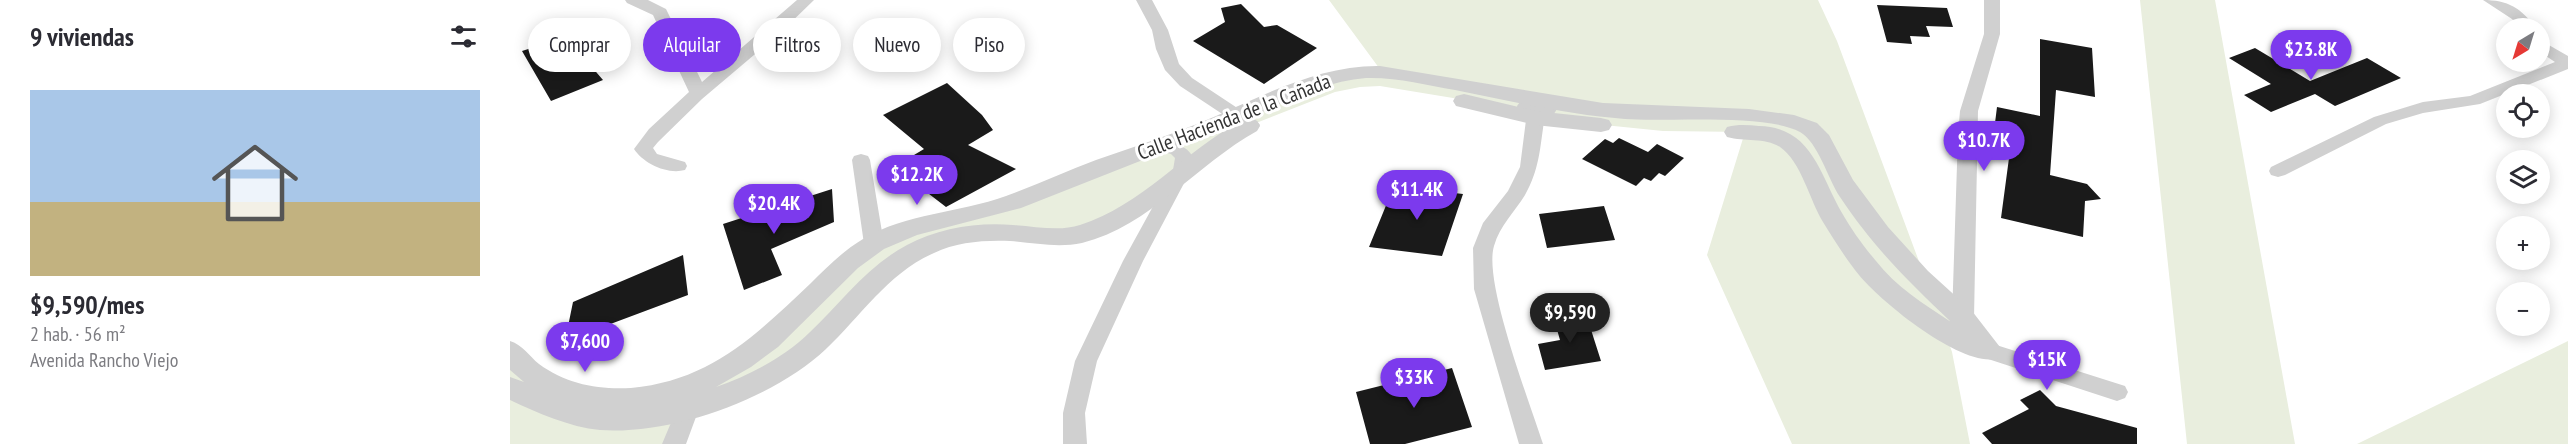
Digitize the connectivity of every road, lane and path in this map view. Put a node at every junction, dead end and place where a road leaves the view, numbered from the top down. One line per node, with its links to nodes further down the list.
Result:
1 (633, 0): 9 (street)
2 (806, 0): 9 (street)
3 (1144, 0): 11 (street)
4 (1992, 0): 18 (street)
5 (2491, 0): 6 (street)
6 (2520, 18)
7 (2550, 52): 8 (street)
8 (2568, 64): 16 (street)
9 (698, 92): 14 (street)
10 (1536, 109): 11 (street, Calle Hacienda de la Cañada); 18 (street, Calle Hacienda de la Cañada); 18 (street, Calle Hacienda de la Cañada); 26 (street)
11 (1244, 120): 12 (street, Calle Hacienda de la Cañada); 15 (street, Calle Hacienda de la Cañada)
12 (1163, 146): 15 (street); 17 (street, Calle Hacienda de la Cañada)
13 (861, 160): 17 (street)
14 (678, 166)
15 (1182, 170): 23 (street, Calle Hacienda de la Cañada); 25 (street, Calle Hacienda de la Cañada)
16 (2278, 171)
17 (874, 244): 23 (street, Calle Hacienda de la Cañada)
18 (1958, 328): 20 (street, Calle Hacienda de la Cañada)
19 (510, 351): 23 (street, Calle Hacienda de la Cañada)
20 (1990, 351): 22 (street, Calle Hacienda de la Cañada)
21 (510, 388): 23 (street)
22 (2117, 392)
23 (693, 395): 24 (street)
24 (674, 444)
25 (1075, 444)
26 (1531, 444)

